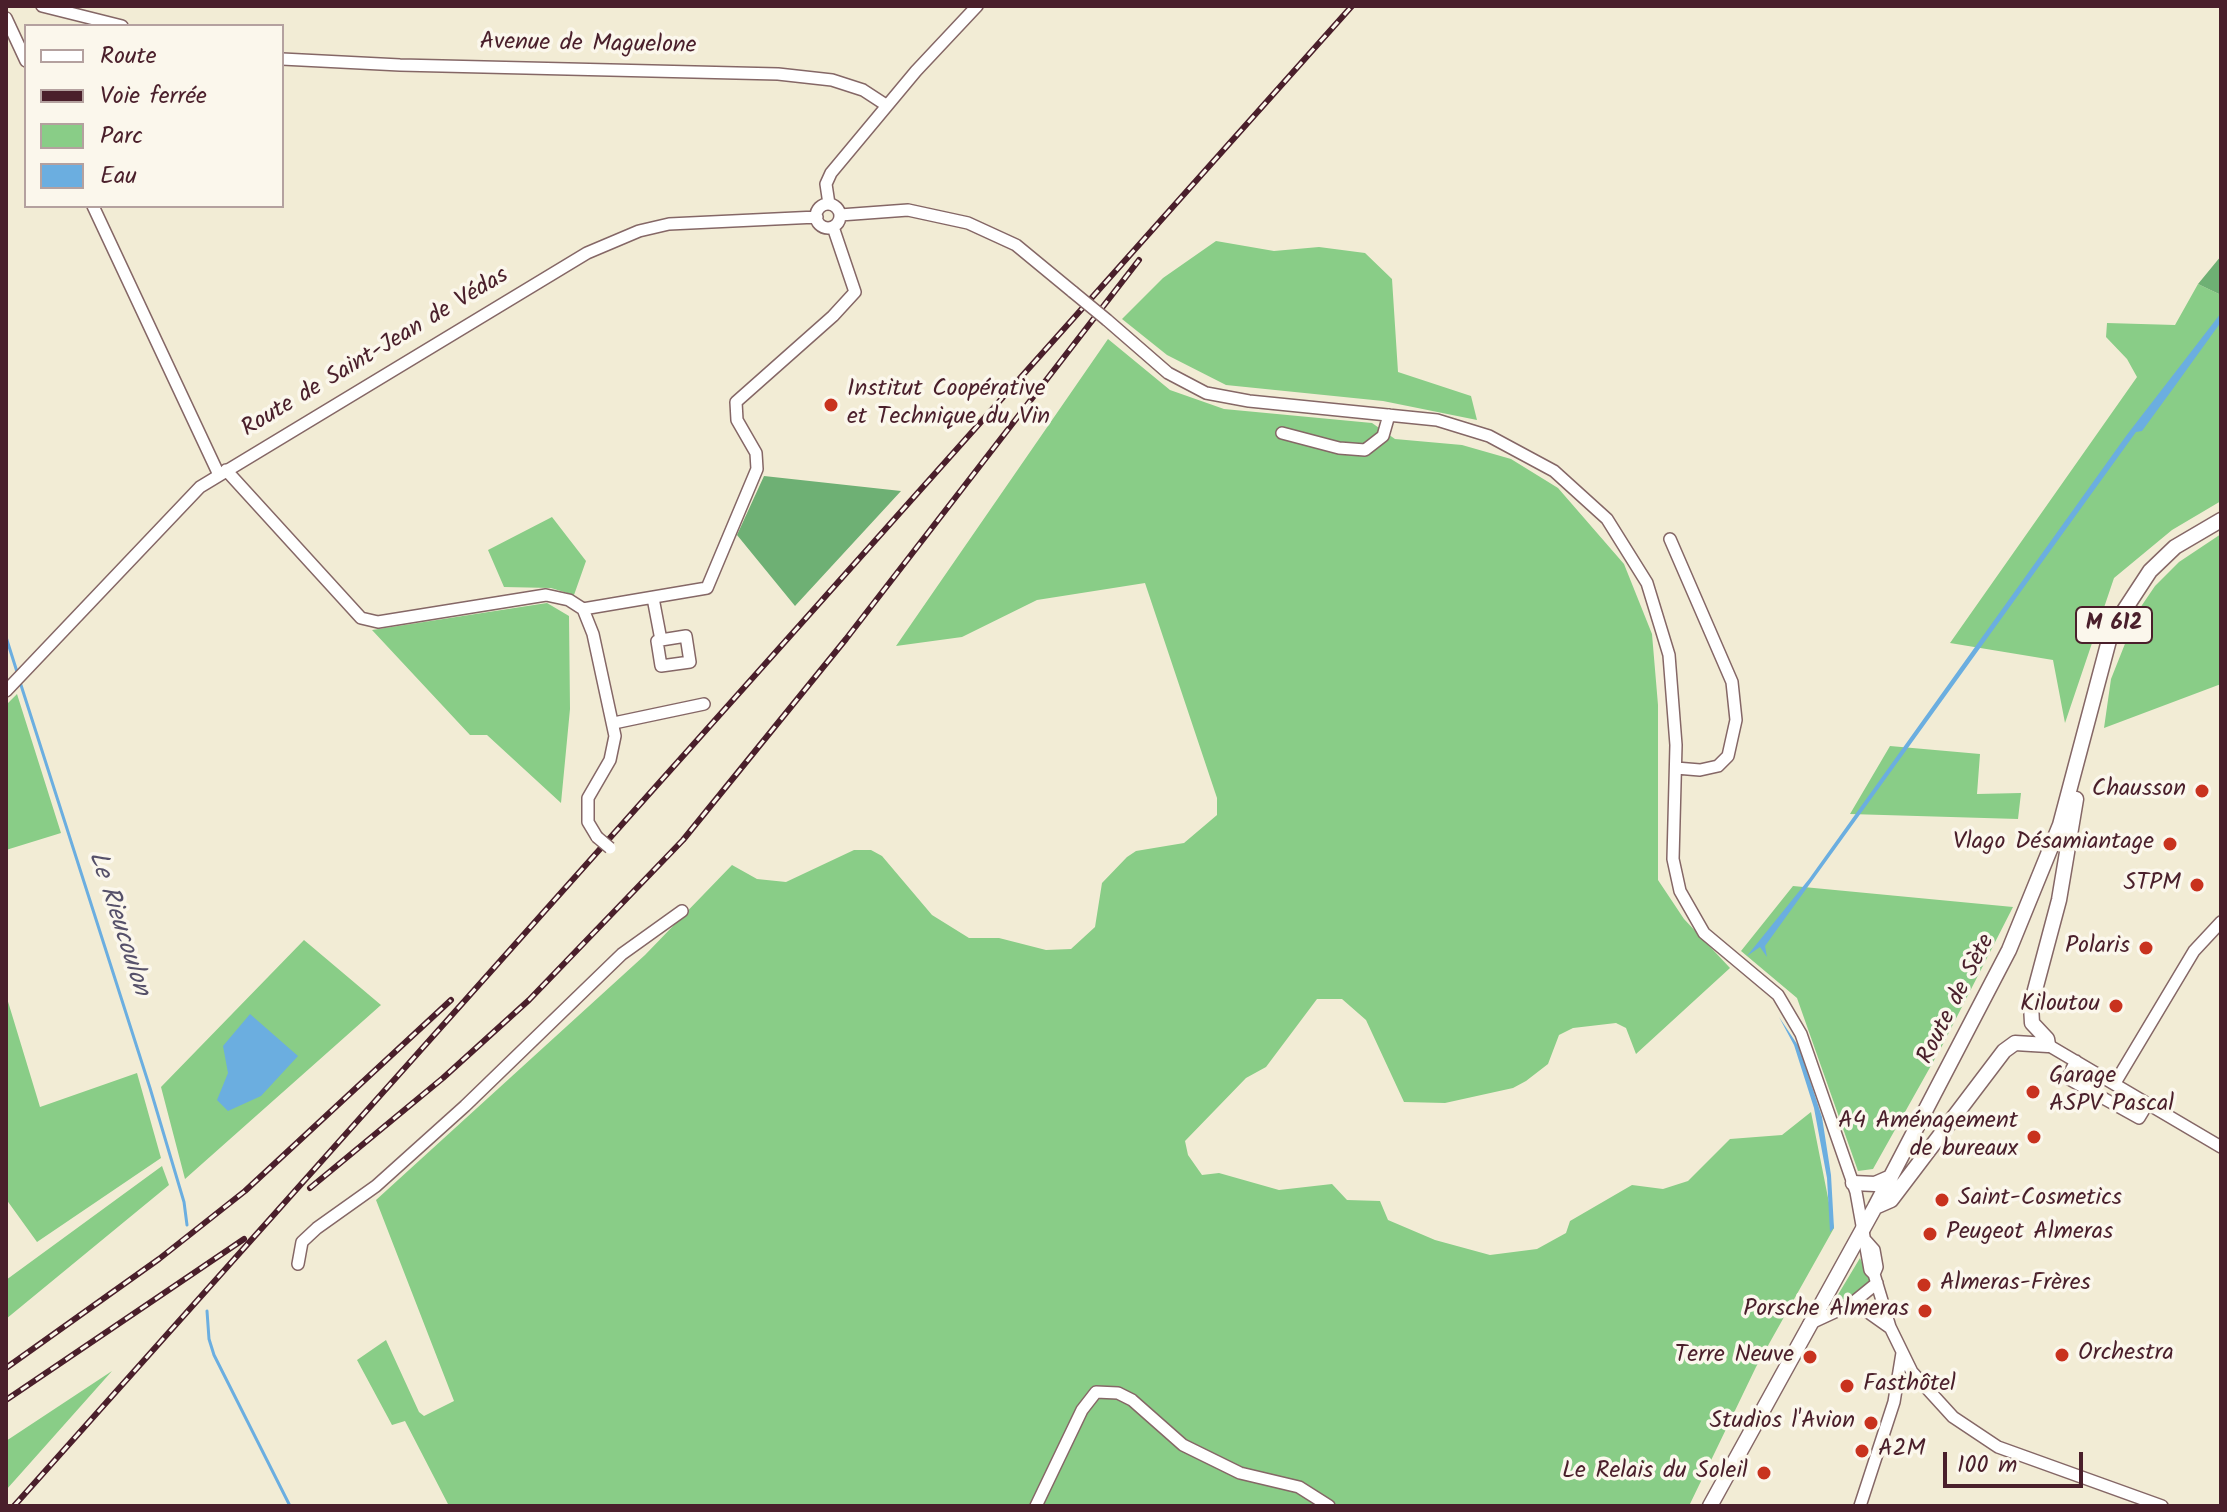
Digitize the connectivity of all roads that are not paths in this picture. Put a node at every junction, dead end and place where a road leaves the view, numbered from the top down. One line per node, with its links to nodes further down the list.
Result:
1 (42, 6): 4 (street)
2 (977, 6): 7 (street)
3 (6, 18): 5 (street)
4 (114, 24)
5 (24, 57)
6 (284, 59): 7 (street, Avenue de Maguelone)
7 (886, 105): 8 (street)
8 (829, 204): 10 (street); 11 (street)
9 (94, 208): 15 (street)
10 (840, 215): 12 (street); 13 (street, bridge)
11 (817, 217): 12 (street); 15 (street, Route de Saint-Jean de Védas)
12 (833, 227): 18 (street)
13 (1389, 415): 14 (street); 24 (street)
14 (1282, 433)
15 (222, 473): 19 (street); 21 (street, Route de Saint-Jean de Védas)
16 (2221, 520): 25 (main road, Route de Sète / M 612)
17 (1670, 539): 24 (street)
18 (653, 598): 19 (street); 20 (street)
19 (583, 609): 23 (street)
20 (661, 640)
21 (6, 691)
22 (704, 704): 23 (street)
23 (614, 723): 26 (street, bridge)
24 (1676, 768): 35 (street)
25 (2075, 772): 29 (main road, M 612); 34 (main road, Route de Sète / M 612)
26 (610, 848)
27 (682, 911): 38 (street)
28 (2221, 922): 31 (street)
29 (2048, 1045): 30 (street); 36 (main road, M 612)
30 (2076, 1061): 31 (street); 32 (street)
31 (2115, 1083): 32 (street)
32 (2148, 1103): 33 (street)
33 (2221, 1147)
34 (1891, 1177): 35 (main road); 36 (main road, Route de Sète / M 612)
35 (1853, 1183): 37 (street)
36 (1875, 1207): 37 (main road, Route de Sète / M 612)
37 (1864, 1235): 39 (street); 41 (main road, Route de Sète / M 612)
38 (298, 1264)
39 (1876, 1279): 40 (street); 42 (street)
40 (1850, 1305): 41 (street); 42 (street)
41 (1808, 1324): 46 (main road, Route de Sète / M 612)
42 (1890, 1327): 43 (street)
43 (1902, 1352): 47 (street); 48 (street)
44 (1036, 1506): 45 (street)
45 (1329, 1506)
46 (1710, 1506)
47 (1860, 1506)
48 (2162, 1506)

